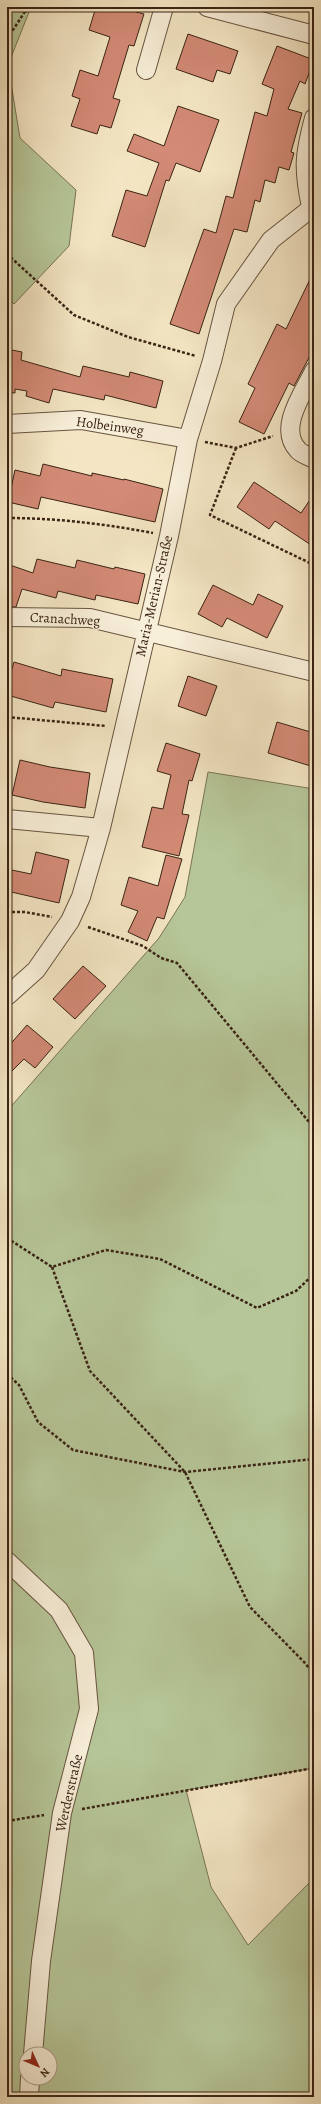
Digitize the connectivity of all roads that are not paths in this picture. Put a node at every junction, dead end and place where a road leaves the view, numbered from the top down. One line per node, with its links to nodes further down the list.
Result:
1 (164, 7): 4 (street)
2 (207, 7): 3 (street)
3 (314, 35)
4 (146, 70)
5 (314, 118): 6 (street)
6 (312, 206): 9 (street, Maria-Merian-Straße)
7 (314, 371): 10 (street)
8 (7, 424): 9 (street, Holbeinweg)
9 (188, 439): 12 (street, Maria-Merian-Straße)
10 (314, 459)
11 (7, 617): 12 (street, Cranachweg)
12 (146, 631): 13 (street, Cranachweg); 15 (street, Maria-Merian-Straße)
13 (314, 672)
14 (7, 819): 15 (street)
15 (102, 828): 16 (street, Maria-Merian-Straße)
16 (7, 996)
17 (7, 1561): 18 (street, Werderstraße)
18 (33, 2046)
19 (29, 2086): 20 (street)
20 (28, 2097)

